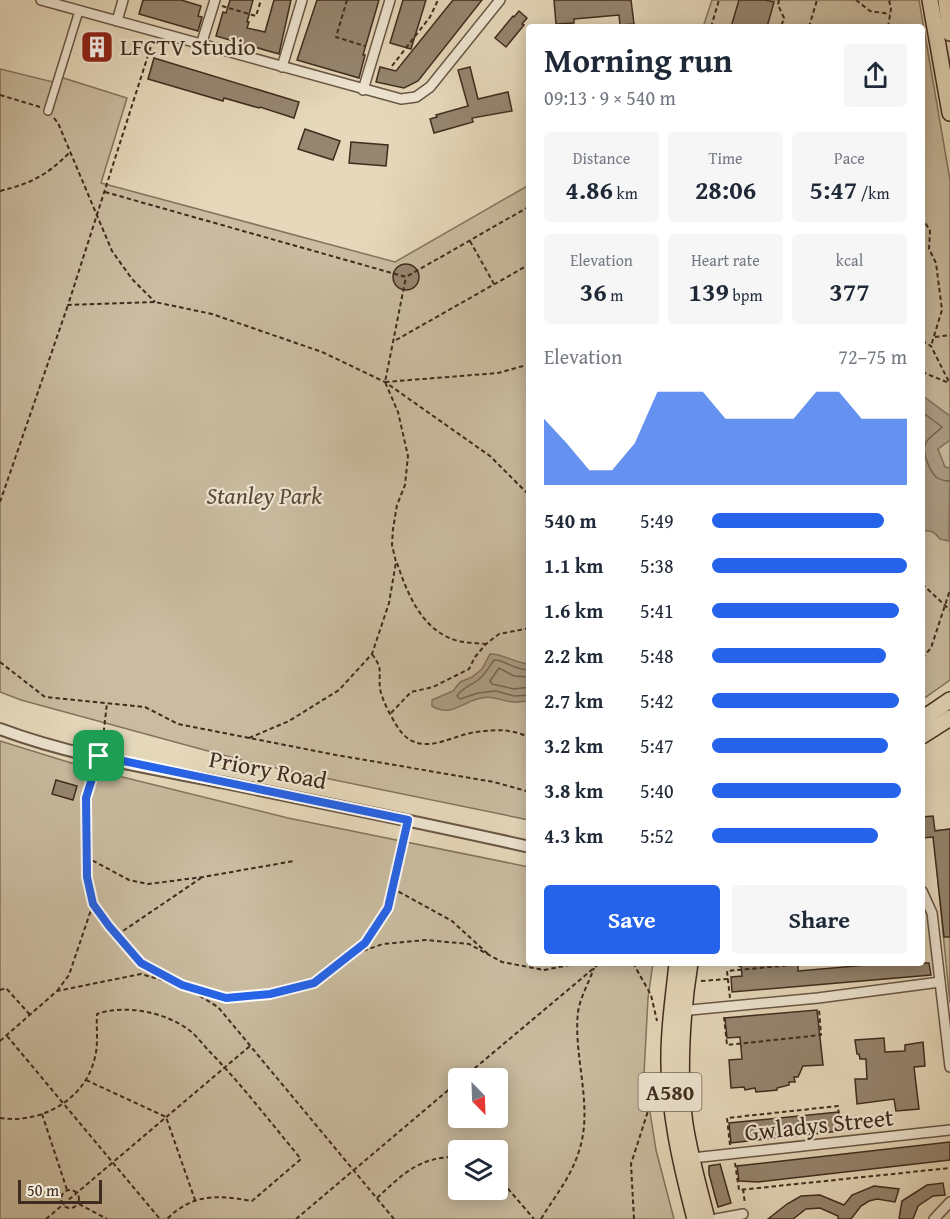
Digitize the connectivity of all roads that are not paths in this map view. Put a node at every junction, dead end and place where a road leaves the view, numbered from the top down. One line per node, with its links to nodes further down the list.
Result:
1 (41, 0): 9 (street)
2 (123, 0): 10 (street)
3 (302, 0): 13 (street)
4 (390, 0): 14 (street)
5 (500, 0): 14 (street)
6 (930, 0): 16 (highway)
7 (946, 0): 11 (highway)
8 (214, 2): 12 (street)
9 (79, 11): 10 (street); 15 (street)
10 (117, 21): 12 (street)
11 (950, 33)
12 (201, 45): 13 (street)
13 (282, 67): 14 (street)
14 (363, 90)
15 (48, 111)
16 (950, 113)
17 (950, 700): 18 (highway)
18 (925, 716)
19 (950, 718): 21 (highway)
20 (0, 729): 22 (street, Priory Road)
21 (925, 734)
22 (526, 846)
23 (927, 914): 26 (street)
24 (677, 966): 27 (highway, A580)
25 (690, 966): 27 (highway, A580)
26 (940, 982): 27 (street); 28 (street)
27 (678, 1011): 30 (highway, A580); 33 (highway, A580)
28 (950, 1067)
29 (950, 1130): 30 (street, Gwladys Street)
30 (692, 1158): 34 (highway, A580)
31 (950, 1202): 36 (street)
32 (742, 1214): 35 (street)
33 (694, 1219)
34 (707, 1219)
35 (716, 1219)
36 (934, 1219)

